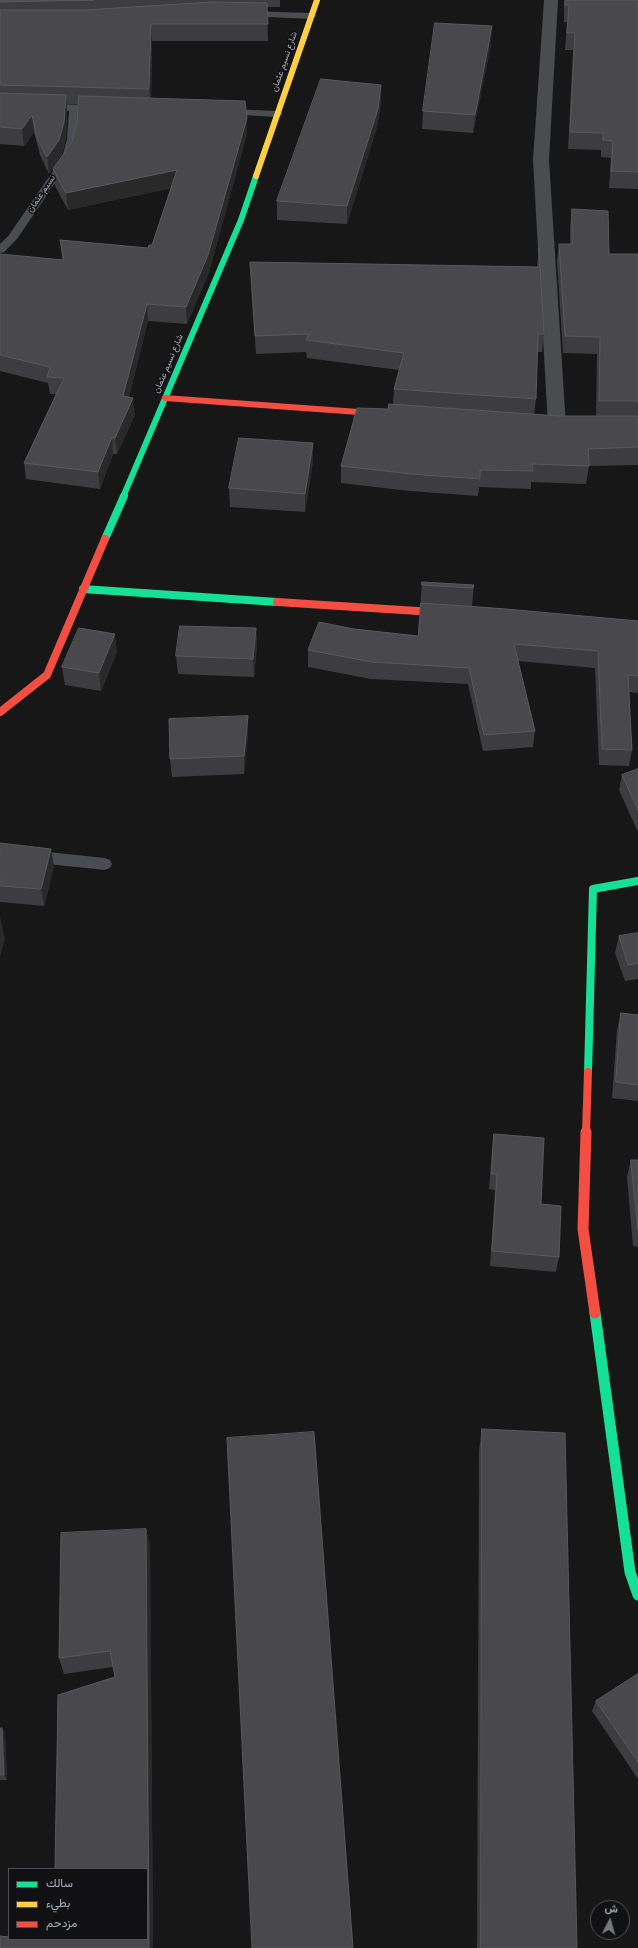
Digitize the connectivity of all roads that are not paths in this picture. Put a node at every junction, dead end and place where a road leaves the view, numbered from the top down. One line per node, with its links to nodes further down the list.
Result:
1 (317, 0): 4 (street, شارع نسيم عثمان)
2 (551, 0): 13 (street)
3 (236, 14): 4 (lane)
4 (312, 16): 9 (street, شارع نسيم عثمان)
5 (37, 107): 6 (lane)
6 (74, 108): 7 (lane); 10 (lane, نسيم عثمان)
7 (106, 109)
8 (215, 112): 9 (lane)
9 (278, 114): 11 (street, شارع نسيم عثمان)
10 (0, 250)
11 (166, 398): 12 (street); 14 (street, شارع نسيم عثمان)
12 (393, 414)
13 (557, 426)
14 (83, 590): 15 (street); 16 (street, شارع نسيم عثمان)
15 (456, 614)
16 (0, 712)
17 (0, 853): 18 (lane)
18 (105, 864)
19 (638, 881): 20 (street)
20 (638, 1595)

